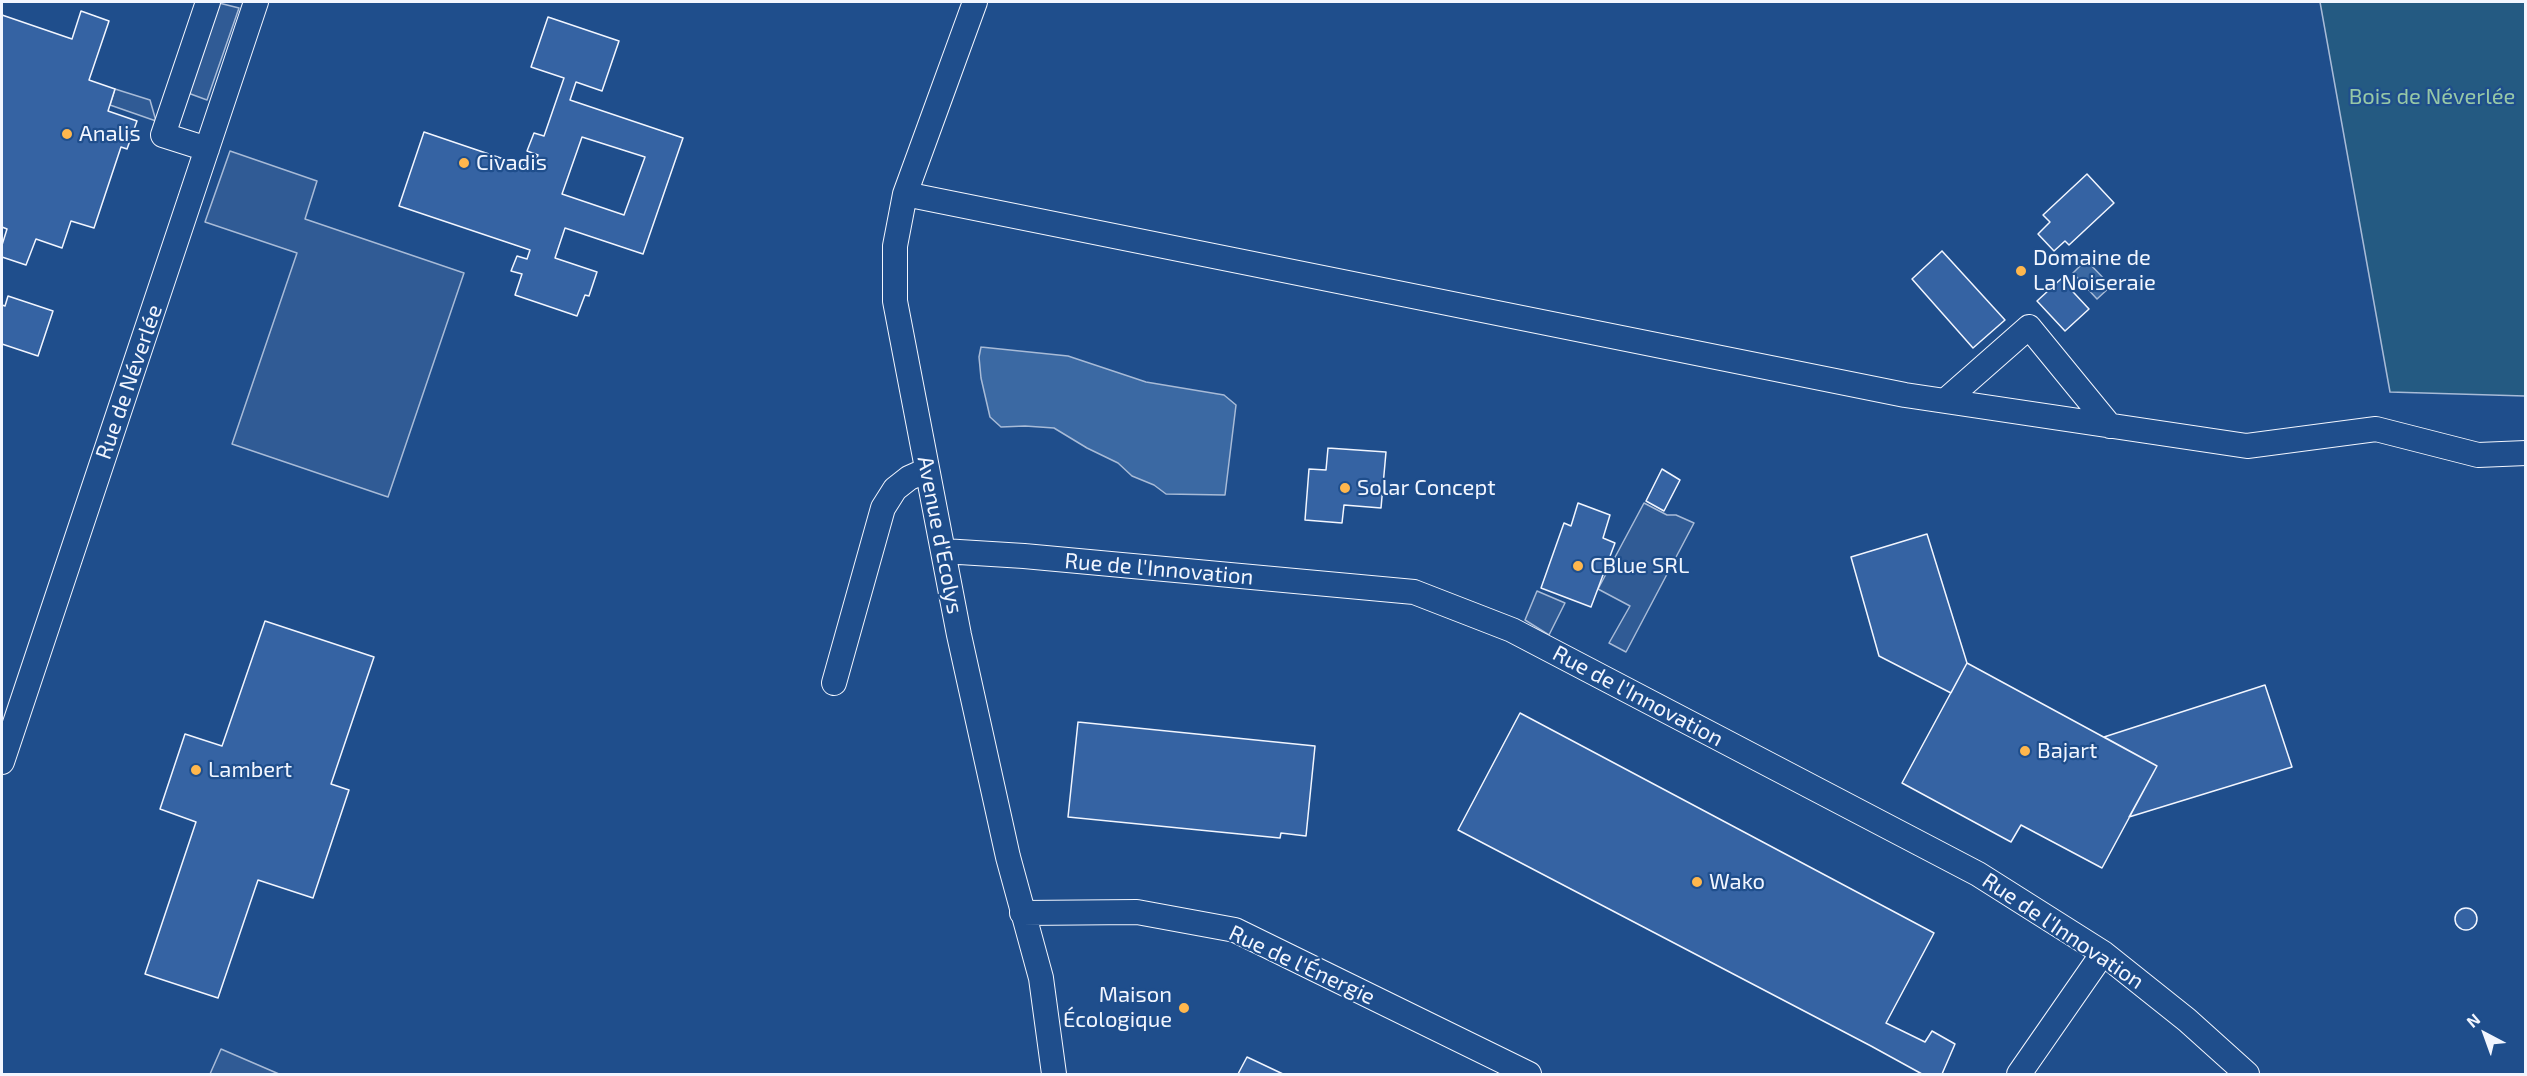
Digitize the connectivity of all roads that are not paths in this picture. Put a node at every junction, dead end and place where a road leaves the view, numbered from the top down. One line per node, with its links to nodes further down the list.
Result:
1 (208, 2): 4 (street)
2 (256, 2): 4 (street, Rue de Néverlée)
3 (975, 2): 5 (street, Avenue d'Ecolys)
4 (207, 149): 12 (street, Rue de Néverlée)
5 (905, 194): 6 (street); 9 (street, Avenue d'Ecolys)
6 (1946, 400): 7 (street); 7 (street)
7 (2110, 426): 8 (street)
8 (2526, 453)
9 (927, 470): 10 (street, Avenue d'Ecolys); 11 (street)
10 (943, 551): 13 (street, Avenue d'Ecolys); 14 (street, Rue de l'Innovation)
11 (834, 683)
12 (2, 762)
13 (1022, 913): 15 (street, Avenue d'Ecolys); 16 (street, Rue de l'Énergie)
14 (2103, 953): 17 (street); 18 (street, Rue de l'Innovation)
15 (1054, 1074)
16 (1529, 1074)
17 (2019, 1074)
18 (2247, 1074)

